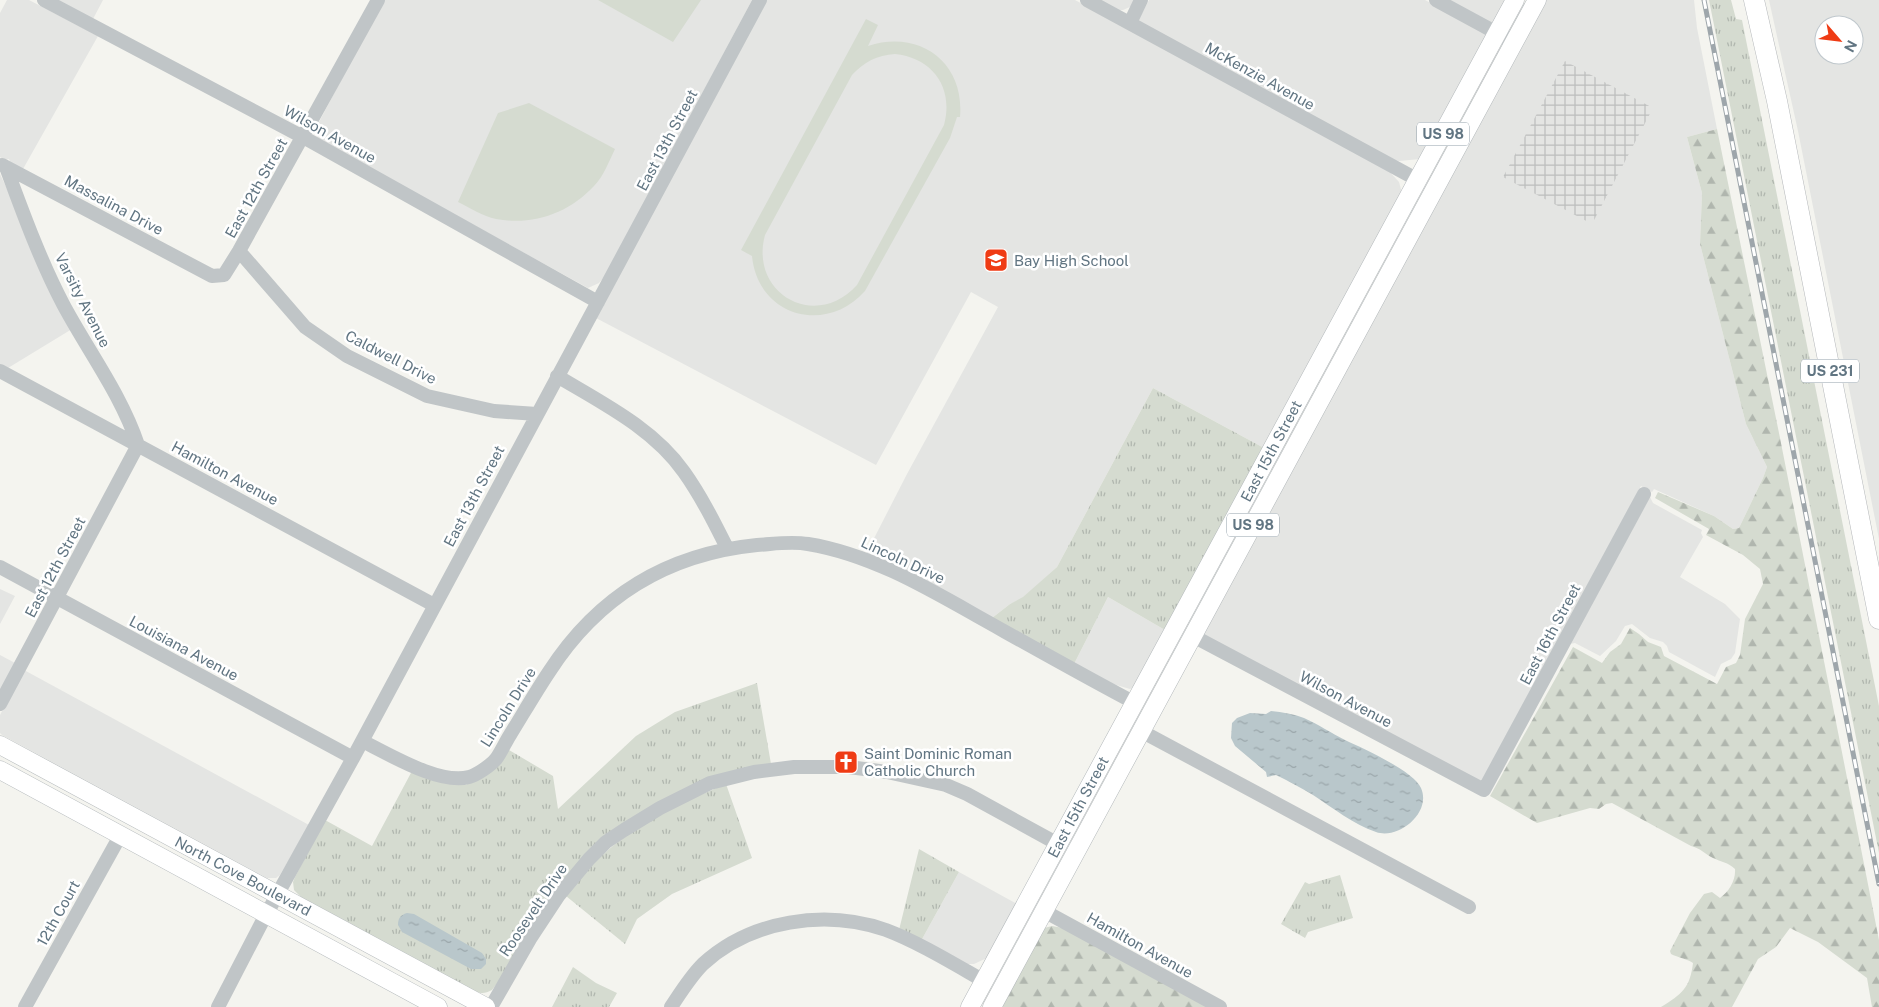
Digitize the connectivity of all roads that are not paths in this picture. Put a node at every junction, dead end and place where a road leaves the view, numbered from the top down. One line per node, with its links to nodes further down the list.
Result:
1 (44, 0): 13 (street, Wilson Avenue)
2 (378, 0): 13 (street, East 12th Street)
3 (760, 0): 19 (street, East 13th Street)
4 (1087, 0): 10 (street, McKenzie Avenue)
5 (1141, 0): 10 (street)
6 (1436, 0): 11 (street)
7 (1515, 0): 11 (main road, East 15th Street / US 98)
8 (1537, 0): 12 (main road, East 15th Street / US 98)
9 (1754, 0): 35 (highway, US 231)
10 (1130, 23): 15 (street, McKenzie Avenue)
11 (1497, 33): 12 (street); 15 (main road, East 15th Street / US 98)
12 (1514, 43): 16 (main road, East 15th Street / US 98)
13 (303, 137): 17 (street, East 12th Street); 19 (street, Wilson Avenue)
14 (3, 165): 18 (street, Massalina Drive); 26 (street, Varsity Avenue)
15 (1418, 180): 16 (main road); 20 (main road, East 15th Street / US 98)
16 (1435, 189): 21 (main road, East 15th Street / US 98)
17 (239, 252): 18 (street, East 12th Street); 24 (street, Caldwell Drive)
18 (212, 276)
19 (598, 302): 23 (street, East 13th Street)
20 (1341, 321): 21 (main road); 25 (main road, East 15th Street / US 98)
21 (1358, 330): 27 (main road, East 15th Street / US 98)
22 (0, 371): 26 (street, Hamilton Avenue)
23 (557, 376): 24 (street, East 13th Street); 30 (street)
24 (537, 414): 34 (street, East 13th Street)
25 (1277, 440): 27 (main road); 29 (main road, East 15th Street / US 98)
26 (138, 445): 33 (street, East 12th Street); 34 (street, Hamilton Avenue)
27 (1294, 449): 31 (main road, East 15th Street / US 98)
28 (1644, 494): 47 (street, East 16th Street)
29 (1220, 546): 31 (main road); 36 (main road, East 15th Street / US 98)
30 (727, 548): 39 (street, Lincoln Drive); 43 (street, Lincoln Drive)
31 (1236, 555): 37 (main road, East 15th Street / US 98)
32 (0, 567): 33 (street, Louisiana Avenue)
33 (58, 598): 38 (street, East 12th Street); 45 (street, Louisiana Avenue)
34 (434, 605): 43 (street, East 13th Street)
35 (1879, 619)
36 (1176, 626): 37 (main road); 39 (main road, East 15th Street / US 98)
37 (1193, 636): 40 (main road, East 15th Street / US 98); 47 (street, Wilson Avenue)
38 (0, 704)
39 (1134, 704): 40 (main road); 41 (main road, East 15th Street / US 98)
40 (1151, 712): 42 (main road, East 15th Street / US 98)
41 (1124, 722): 42 (main road); 49 (main road, East 15th Street / US 98)
42 (1141, 731): 50 (main road, East 15th Street / US 98); 53 (street)
43 (362, 741): 45 (street, East 13th Street)
44 (0, 745): 51 (main road, North Cove Boulevard)
45 (353, 758): 51 (street, East 13th Street)
46 (0, 770): 48 (main road, North Cove Boulevard)
47 (1484, 790)
48 (120, 836): 55 (main road, North Cove Boulevard); 59 (street, 12th Court)
49 (1058, 844): 50 (main road); 52 (main road, East 15th Street / US 98); 63 (street, Roosevelt Drive)
50 (1075, 853): 54 (main road, East 15th Street / US 98)
51 (278, 894): 55 (street, East 13th Street); 62 (main road, North Cove Boulevard)
52 (1027, 902): 54 (main road); 56 (main road, East 15th Street / US 98)
53 (1469, 907)
54 (1044, 911): 57 (main road, East 15th Street / US 98); 67 (street, Hamilton Avenue)
55 (266, 914): 58 (main road, North Cove Boulevard); 60 (street, East 13th Street)
56 (984, 981): 57 (main road); 64 (street); 65 (main road, East 15th Street / US 98)
57 (1001, 990): 66 (main road, East 15th Street / US 98)
58 (415, 1002): 61 (main road, North Cove Boulevard)
59 (25, 1007)
60 (218, 1007)
61 (438, 1007)
62 (486, 1007)
63 (491, 1007)
64 (671, 1007)
65 (970, 1007)
66 (992, 1007)
67 (1220, 1007)

